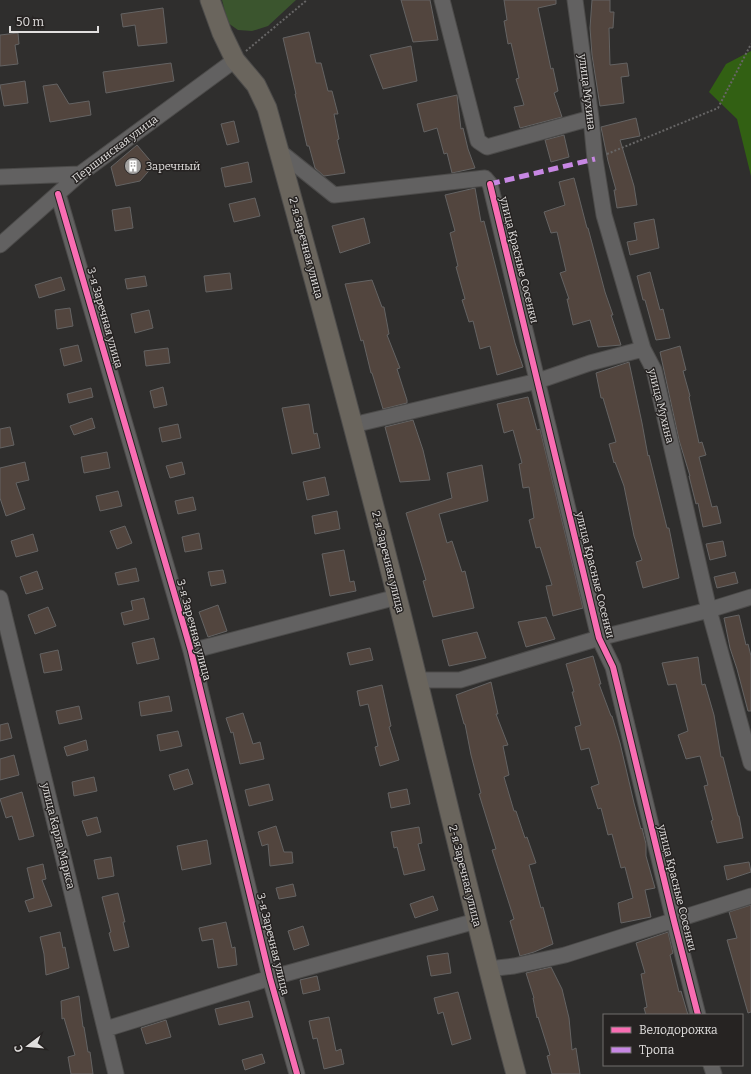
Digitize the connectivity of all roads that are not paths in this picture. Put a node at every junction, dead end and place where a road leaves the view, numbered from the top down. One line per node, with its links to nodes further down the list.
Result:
1 (210, 0): 4 (main road, 2-я Заречная улица)
2 (442, 0): 5 (street)
3 (575, 0): 5 (street, улица Мухина)
4 (235, 60): 6 (main road, 2-я Заречная улица); 7 (street, Першинская улица)
5 (591, 118): 11 (street, улица Мухина)
6 (279, 151): 12 (street, улица Красные Сосенки); 13 (main road, 2-я Заречная улица)
7 (80, 174): 8 (street); 9 (street, Першинская улица)
8 (0, 177)
9 (58, 194): 10 (street, Першинская улица); 19 (street, 3-я Заречная улица)
10 (0, 245)
11 (643, 349): 12 (street); 17 (street, улица Мухина)
12 (538, 381): 13 (street); 18 (street, улица Красные Сосенки)
13 (353, 425): 14 (main road, 2-я Заречная улица)
14 (397, 597): 19 (street); 20 (main road, 2-я Заречная улица)
15 (751, 597): 17 (street)
16 (0, 598): 28 (street, улица Карла Маркса)
17 (709, 610): 18 (street); 21 (street, улица Мухина)
18 (599, 638): 20 (street); 24 (street, улица Красные Сосенки)
19 (191, 651): 26 (street, 3-я Заречная улица)
20 (418, 680): 23 (main road, 2-я Заречная улица)
21 (751, 763)
22 (751, 896): 24 (street)
23 (476, 921): 25 (main road, 2-я Заречная улица); 26 (street)
24 (674, 921): 25 (street); 27 (street, улица Красные Сосенки)
25 (488, 969): 31 (main road, 2-я Заречная улица)
26 (270, 978): 28 (street); 30 (street, 3-я Заречная улица)
27 (698, 1014)
28 (106, 1029): 29 (street, улица Карла Маркса)
29 (116, 1074)
30 (297, 1074)
31 (516, 1074)

